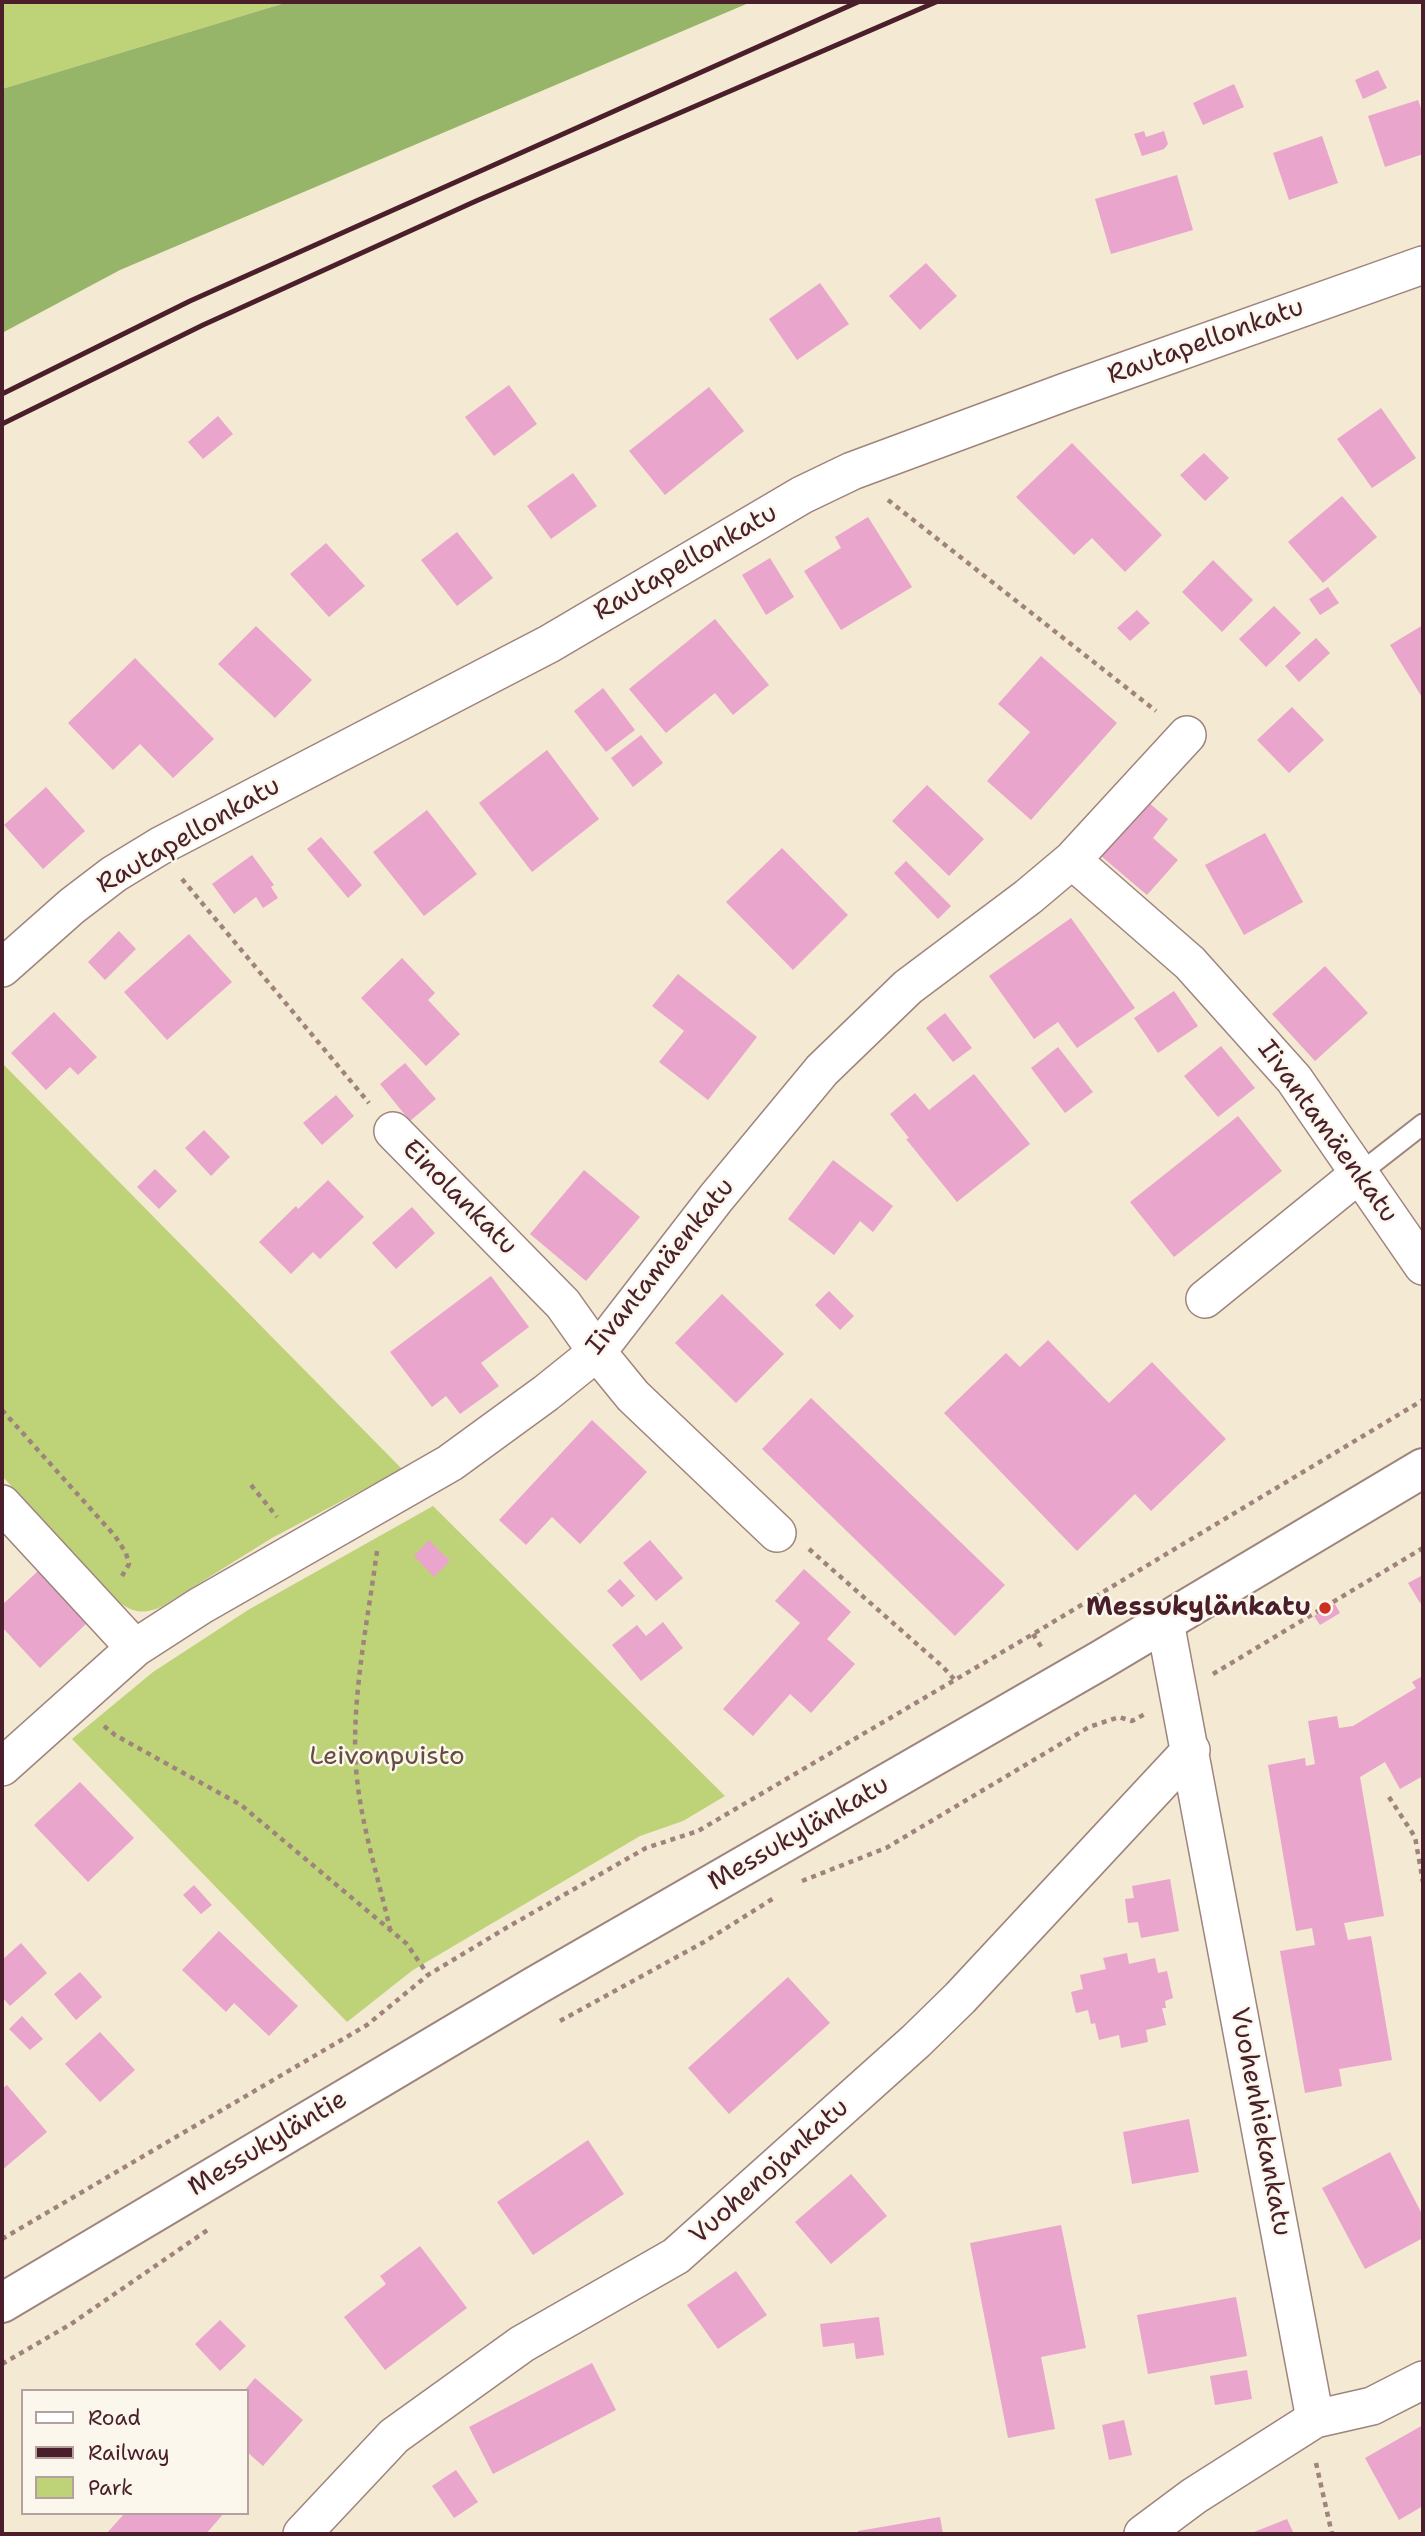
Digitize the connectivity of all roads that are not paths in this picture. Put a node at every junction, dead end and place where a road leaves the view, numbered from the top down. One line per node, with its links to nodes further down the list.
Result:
1 (1423, 265): 4 (street, Rautapellonkatu)
2 (1187, 735): 3 (street, Iivantamäenkatu)
3 (1072, 860): 7 (street, Iivantamäenkatu); 10 (street, Iivantamäenkatu)
4 (2, 968)
5 (1423, 1124): 7 (lane)
6 (393, 1131): 10 (street, Einolankatu)
7 (1359, 1174): 8 (street, Iivantamäenkatu); 9 (street)
8 (1423, 1266)
9 (1205, 1299)
10 (597, 1352): 13 (street, Einolankatu); 15 (street, Iivantamäenkatu)
11 (1423, 1468): 14 (main road, Messukylänkatu)
12 (2, 1504): 15 (street)
13 (777, 1533)
14 (1165, 1622): 16 (street, Vuohenhiekankatu); 18 (main road, Messukylänkatu)
15 (135, 1648): 17 (street, Iivantamäenkatu)
16 (1191, 1750): 21 (street, Vuohenhiekankatu); 22 (street, Vuohenojankatu)
17 (2, 1767)
18 (535, 1986): 19 (main road, Messukyläntie)
19 (2, 2303)
20 (1423, 2380): 21 (street)
21 (1315, 2419): 23 (street)
22 (302, 2534)
23 (1143, 2534)

